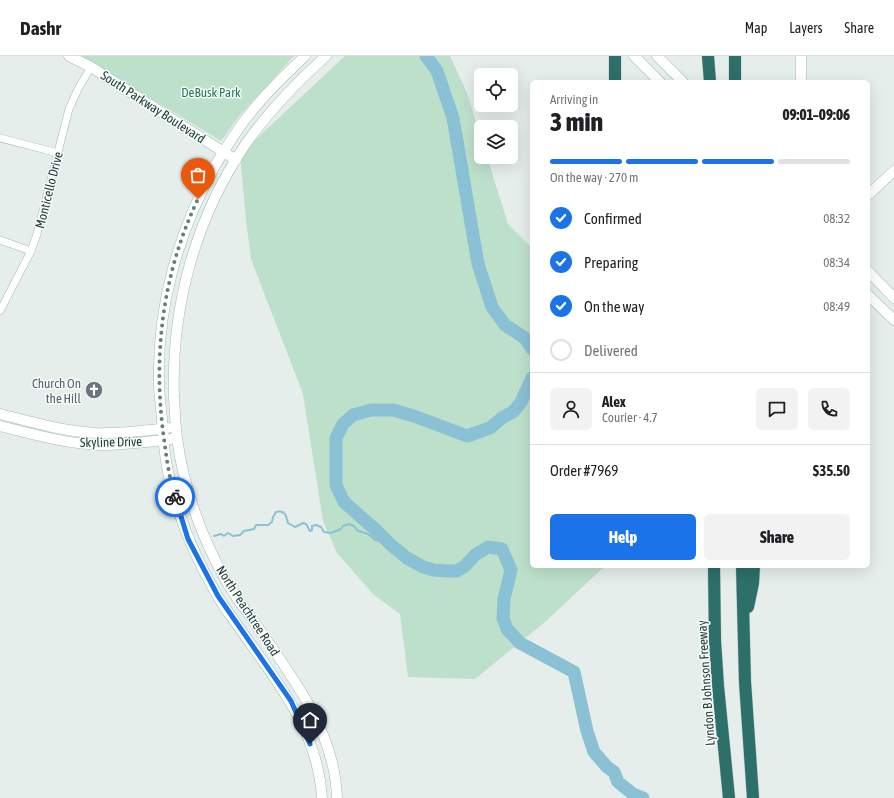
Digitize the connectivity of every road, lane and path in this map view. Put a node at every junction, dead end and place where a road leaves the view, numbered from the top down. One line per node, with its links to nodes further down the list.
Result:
1 (69, 56): 10 (main road, South Parkway Boulevard)
2 (305, 56): 18 (main road, North Peachtree Road)
3 (326, 56): 20 (main road, North Peachtree Road)
4 (615, 56): 11 (highway)
5 (634, 56): 12 (main road)
6 (657, 56): 13 (main road)
7 (708, 56): 14 (highway)
8 (735, 56): 15 (highway)
9 (801, 56): 16 (main road)
10 (91, 67): 18 (main road, South Parkway Boulevard); 19 (street, Monticello Drive)
11 (615, 80)
12 (658, 80)
13 (681, 80)
14 (710, 80)
15 (735, 80)
16 (801, 80)
17 (0, 138): 19 (street)
18 (224, 152): 20 (main road, South Parkway Boulevard); 33 (main road, North Peachtree Road)
19 (58, 153): 24 (street, Monticello Drive)
20 (236, 160): 32 (main road, North Peachtree Road)
21 (894, 170): 22 (main road)
22 (870, 193)
23 (0, 240): 24 (street)
24 (31, 251): 28 (street, Monticello Drive)
25 (870, 273): 27 (main road)
26 (870, 297): 29 (main road)
27 (894, 298)
28 (0, 311)
29 (894, 320)
30 (0, 414): 33 (main road, Skyline Drive)
31 (0, 426): 35 (main road, Skyline Drive)
32 (176, 427): 33 (main road, Skyline Drive); 34 (main road, North Peachtree Road)
33 (162, 429): 35 (main road, North Peachtree Road)
34 (177, 438): 35 (main road, Skyline Drive); 40 (main road, North Peachtree Road)
35 (164, 440): 41 (main road, North Peachtree Road)
36 (709, 568): 43 (highway)
37 (714, 568): 43 (highway, Lyndon B Johnson Freeway)
38 (742, 568): 42 (highway)
39 (754, 568): 42 (highway)
40 (230, 588): 41 (main road); 45 (main road, North Peachtree Road)
41 (218, 596): 44 (main road, North Peachtree Road)
42 (744, 632): 47 (highway)
43 (715, 641): 46 (highway, Lyndon B Johnson Freeway)
44 (322, 798)
45 (337, 798)
46 (729, 798)
47 (752, 798)

